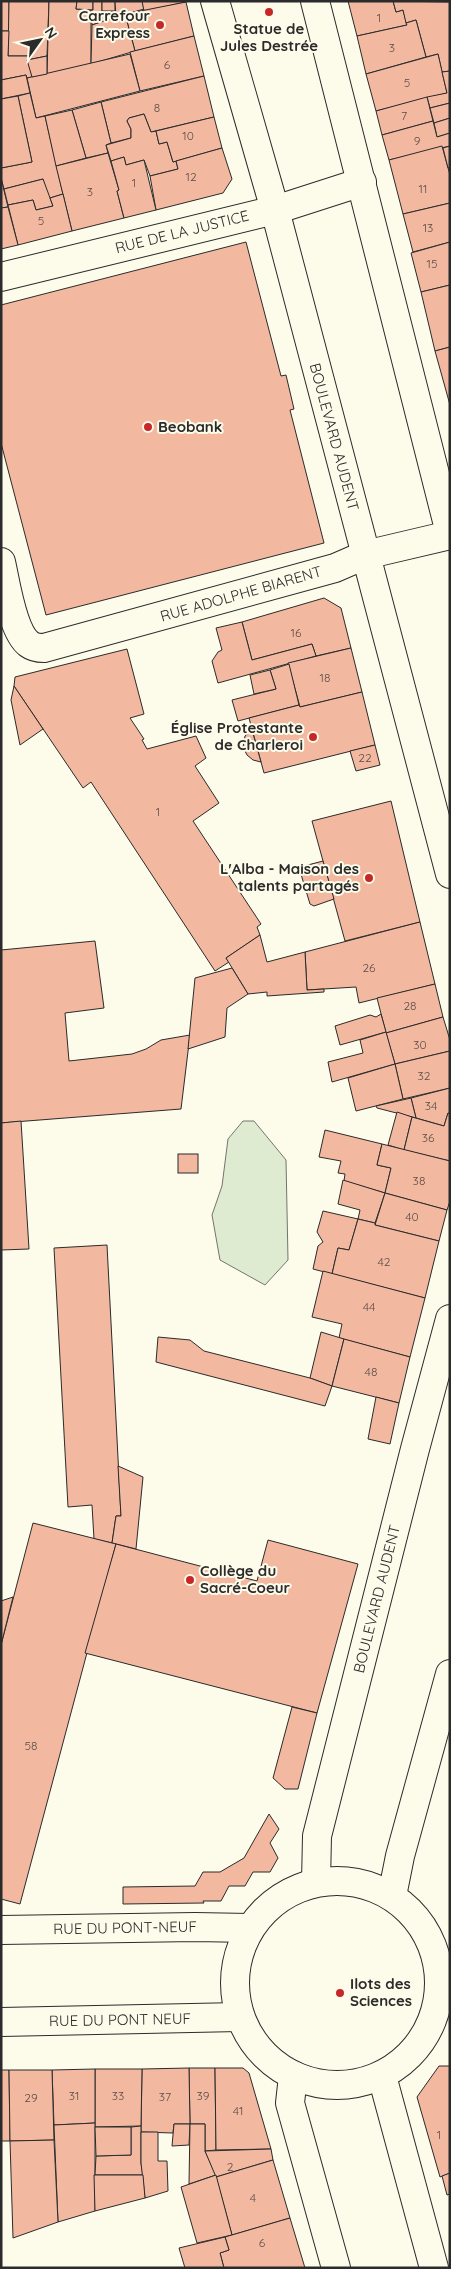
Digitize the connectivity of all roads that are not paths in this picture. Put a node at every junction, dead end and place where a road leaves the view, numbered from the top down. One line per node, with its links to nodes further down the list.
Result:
1 (215, 1): 4 (street, BOULEVARD AUDENT)
2 (314, 1): 3 (street)
3 (362, 182): 4 (street, RUE DE LA JUSTICE); 6 (street)
4 (275, 210): 5 (street, RUE DE LA JUSTICE); 7 (street, BOULEVARD AUDENT)
5 (1, 277)
6 (450, 534): 7 (street, RUE ADOLPHE BIARENT)
7 (365, 555): 8 (street, RUE ADOLPHE BIARENT); 9 (street, BOULEVARD AUDENT)
8 (1, 562)
9 (450, 874)
10 (450, 1319): 12 (street, BOULEVARD AUDENT)
11 (450, 1674): 13 (street)
12 (316, 1882): 13 (street); 14 (street)
13 (392, 1896): 16 (street)
14 (250, 1928): 15 (street, RUE DU PONT-NEUF); 17 (street)
15 (1, 1930)
16 (444, 1964): 19 (street)
17 (240, 2017): 18 (street, RUE DU PONT NEUF); 20 (street)
18 (1, 2022)
19 (441, 2023): 21 (street)
20 (293, 2076): 21 (street); 22 (street)
21 (382, 2076): 23 (street)
22 (336, 2268)
23 (434, 2268)

